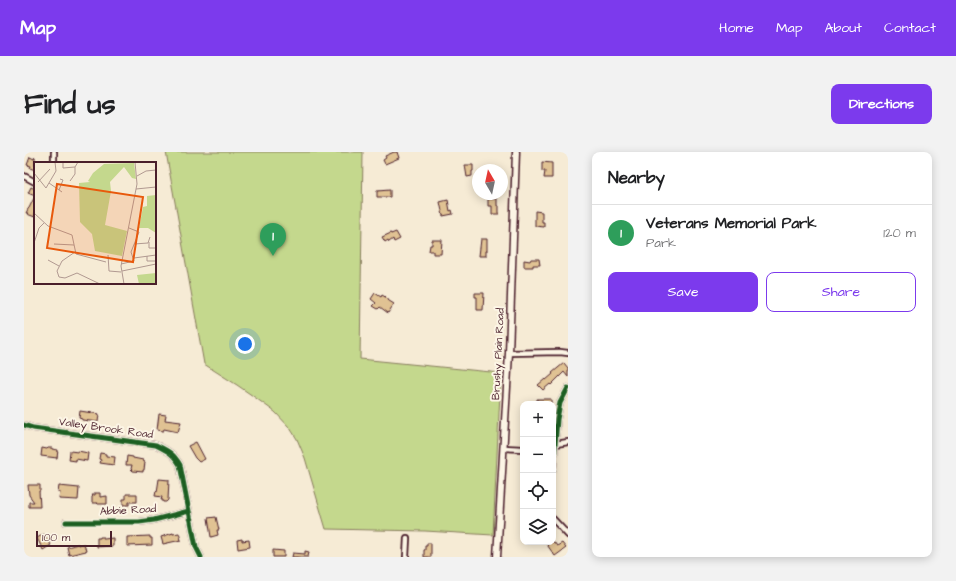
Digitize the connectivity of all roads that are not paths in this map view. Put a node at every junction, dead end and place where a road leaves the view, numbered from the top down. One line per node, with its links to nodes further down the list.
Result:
1 (516, 152): 4 (main road, Brushy Plain Road)
2 (24, 176): 3 (street)
3 (34, 181)
4 (509, 353): 5 (street); 10 (main road, Brushy Plain Road)
5 (568, 353)
6 (568, 388): 9 (street)
7 (24, 425): 12 (street, Valley Brook Road)
8 (568, 442): 9 (street)
9 (556, 444)
10 (503, 448): 11 (street); 19 (main road, Brushy Plain Road)
11 (520, 449)
12 (189, 511): 14 (street, Abbie Road); 17 (street, Valley Brook Road)
13 (556, 521): 15 (street)
14 (66, 522)
15 (568, 535)
16 (407, 538): 18 (street)
17 (201, 557)
18 (406, 557)
19 (498, 557)

